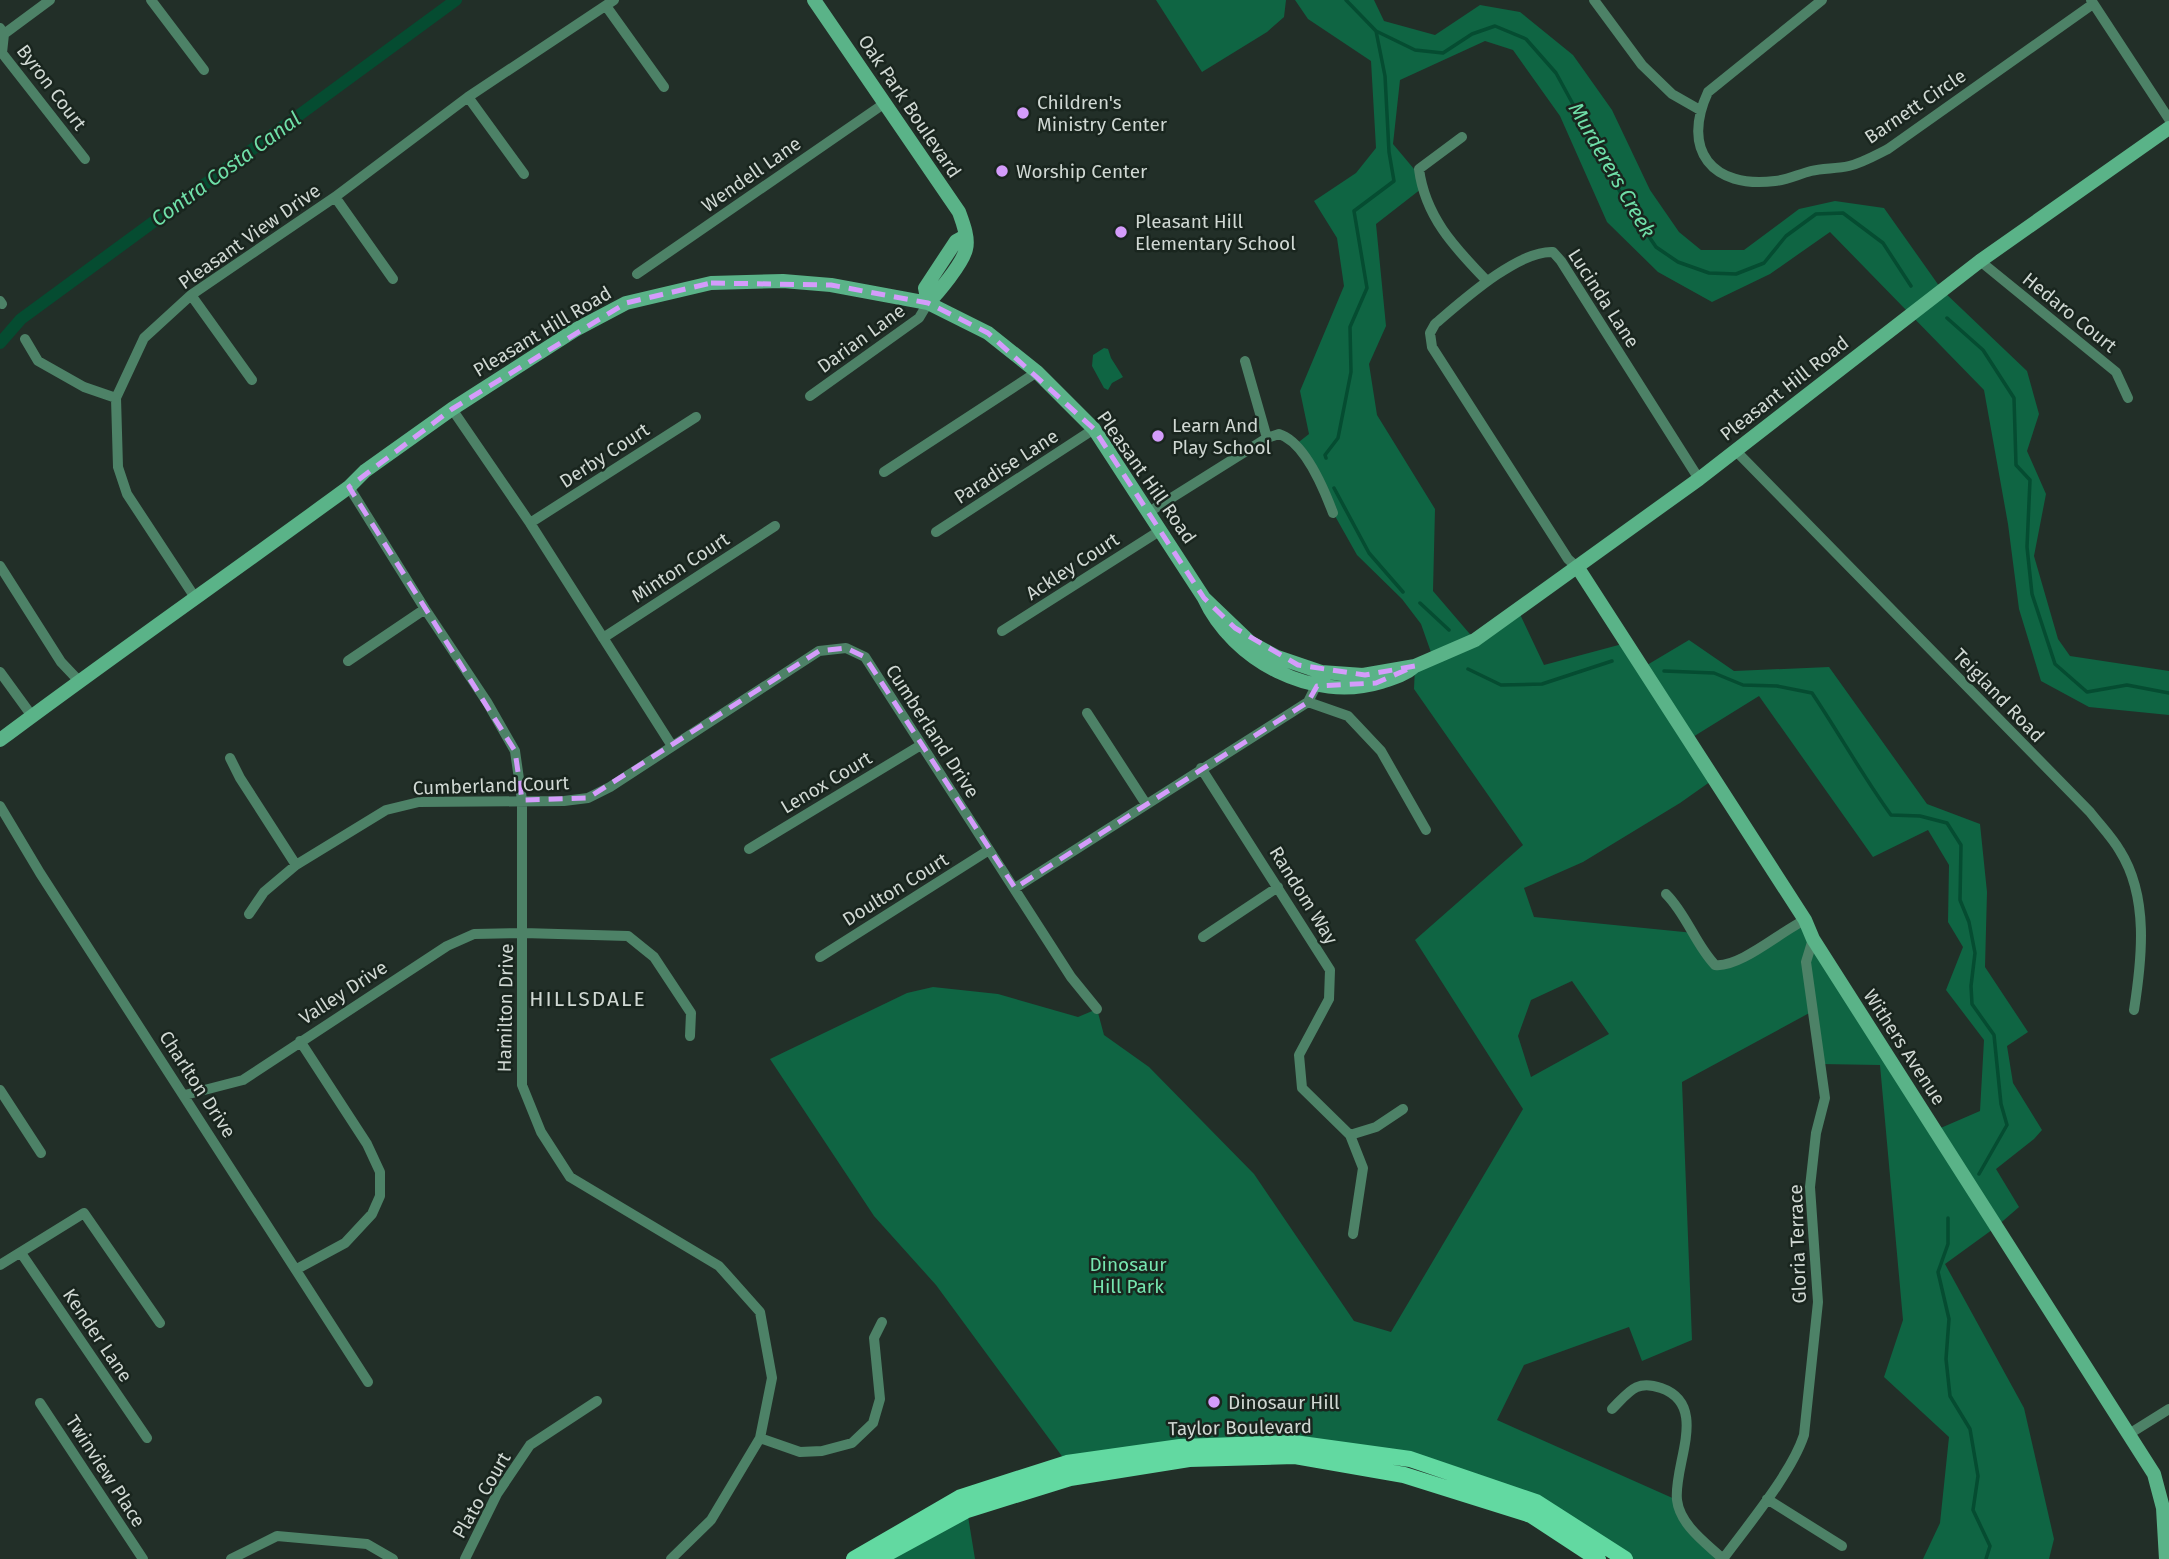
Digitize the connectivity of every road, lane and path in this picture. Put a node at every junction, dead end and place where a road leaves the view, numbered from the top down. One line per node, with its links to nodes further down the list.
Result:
1 (50, 0): 8 (street)
2 (151, 0): 9 (street)
3 (814, 0): 12 (street, Oak Park Boulevard)
4 (1594, 0): 13 (street)
5 (1822, 0): 13 (street)
6 (2092, 2): 13 (street, Barnett Circle); 14 (street)
7 (610, 3): 10 (street); 11 (street, Pleasant View Drive)
8 (1, 33): 17 (street, Byron Court)
9 (204, 70)
10 (664, 87)
11 (468, 97): 18 (street); 19 (street, Pleasant View Drive)
12 (885, 103): 21 (street, Wendell Lane); 25 (street, Oak Park Boulevard)
13 (1700, 110)
14 (2169, 119)
15 (2169, 128): 20 (street, Pleasant Hill Road)
16 (1462, 137): 23 (street)
17 (85, 159)
18 (524, 174)
19 (335, 197): 22 (street); 24 (street, Pleasant View Drive)
20 (1980, 261): 32 (street, Hedaro Court); 37 (street, Pleasant Hill Road)
21 (637, 274)
22 (393, 279)
23 (1486, 280): 39 (street, Lucinda Lane); 48 (street, Lucinda Lane)
24 (191, 295): 29 (street); 31 (street, Pleasant View Drive)
25 (928, 303): 28 (street, Pleasant Hill Road); 30 (street, Darian Lane); 33 (street, Pleasant Hill Road)
26 (25, 339): 31 (street)
27 (1245, 361): 36 (street)
28 (1037, 372): 35 (street, Pleasant Hill Road); 38 (street)
29 (252, 380)
30 (810, 396)
31 (116, 398): 49 (street, Pleasant View Drive)
32 (2128, 398)
33 (452, 409): 40 (street, Pleasant Hill Road); 43 (street)
34 (696, 416): 43 (street, Derby Court)
35 (1094, 429): 41 (street, Pleasant Hill Road); 46 (street, Paradise Lane)
36 (1267, 438): 41 (street); 42 (street)
37 (1735, 450): 39 (street, Pleasant Hill Road); 82 (street, Teigland Road)
38 (884, 472)
39 (1699, 479): 48 (street, Pleasant Hill Road)
40 (349, 487): 49 (street, Pleasant Hill Road); 50 (street, Hamilton Drive)
41 (1149, 512): 45 (street, Pleasant Hill Road)
42 (1333, 513)
43 (530, 523): 52 (street)
44 (775, 526): 52 (street, Minton Court)
45 (1161, 530): 51 (street, Ackley Court); 55 (street, Pleasant Hill Road)
46 (936, 532)
47 (0, 566): 56 (street)
48 (1578, 568): 55 (street, Pleasant Hill Road); 76 (street, Withers Avenue)
49 (196, 599): 56 (street, Pleasant Hill Road)
50 (425, 609): 53 (street); 65 (street, Hamilton Drive)
51 (1002, 631)
52 (603, 638): 62 (street)
53 (348, 661)
54 (0, 672): 59 (street)
55 (1319, 679): 57 (street)
56 (79, 681): 59 (street, Pleasant Hill Road)
57 (1308, 702): 64 (street); 68 (street)
58 (1087, 713): 66 (street)
59 (32, 716): 60 (street, Pleasant Hill Road)
60 (0, 740)
61 (921, 745): 62 (street, Cumberland Drive); 69 (street, Lenox Court); 70 (street, Cumberland Drive)
62 (672, 746): 65 (street, Cumberland Court)
63 (230, 758): 71 (street)
64 (1201, 768): 66 (street); 72 (street, Random Way)
65 (522, 800): 71 (street, Cumberland Court); 77 (street, Hamilton Drive)
66 (1146, 804): 73 (street)
67 (0, 806): 86 (street, Charlton Drive)
68 (1426, 830)
69 (749, 849)
70 (989, 850): 73 (street, Cumberland Drive); 80 (street, Doulton Court)
71 (296, 865): 75 (street, Cumberland Court)
72 (1278, 887): 78 (street); 88 (street, Random Way)
73 (1015, 888): 81 (street, Cumberland Drive)
74 (1666, 894): 76 (street)
75 (249, 914)
76 (1805, 920): 79 (street, Withers Avenue)
77 (523, 933): 83 (street, Valley Drive); 84 (street, Valley Drive); 103 (street, Hamilton Drive)
78 (1203, 937)
79 (1813, 939): 101 (street, Withers Avenue); 104 (street, Gloria Terrace)
80 (820, 957)
81 (1097, 1009)
82 (2134, 1010)
83 (690, 1035)
84 (300, 1041): 86 (street, Valley Drive); 93 (street)
85 (0, 1090): 89 (street)
86 (185, 1095): 93 (street, Charlton Drive)
87 (1403, 1109): 88 (street)
88 (1350, 1135): 90 (street, Random Way)
89 (41, 1153)
90 (1353, 1234)
91 (21, 1253): 92 (street); 95 (street); 102 (street, Kender Lane)
92 (0, 1265)
93 (297, 1269): 96 (street, Charlton Drive)
94 (882, 1322): 103 (street)
95 (160, 1323)
96 (368, 1382)
97 (597, 1401): 109 (street, Plato Court)
98 (40, 1403): 106 (street, Twinview Place)
99 (1612, 1409): 115 (street)
100 (2169, 1409): 101 (street)
101 (2129, 1434): 116 (street, Withers Avenue)
102 (147, 1438)
103 (760, 1438): 110 (street, Hamilton Drive)
104 (1767, 1499): 105 (street); 115 (street, Gloria Terrace)
105 (1842, 1546)
106 (143, 1559)
107 (231, 1559): 108 (street)
108 (394, 1559)
109 (465, 1559)
110 (671, 1559)
111 (854, 1559): 114 (main road, Taylor Boulevard)
112 (877, 1559): 113 (main road, Taylor Boulevard)
113 (1598, 1559)
114 (1625, 1559)
115 (1723, 1559)
116 (2166, 1559)

